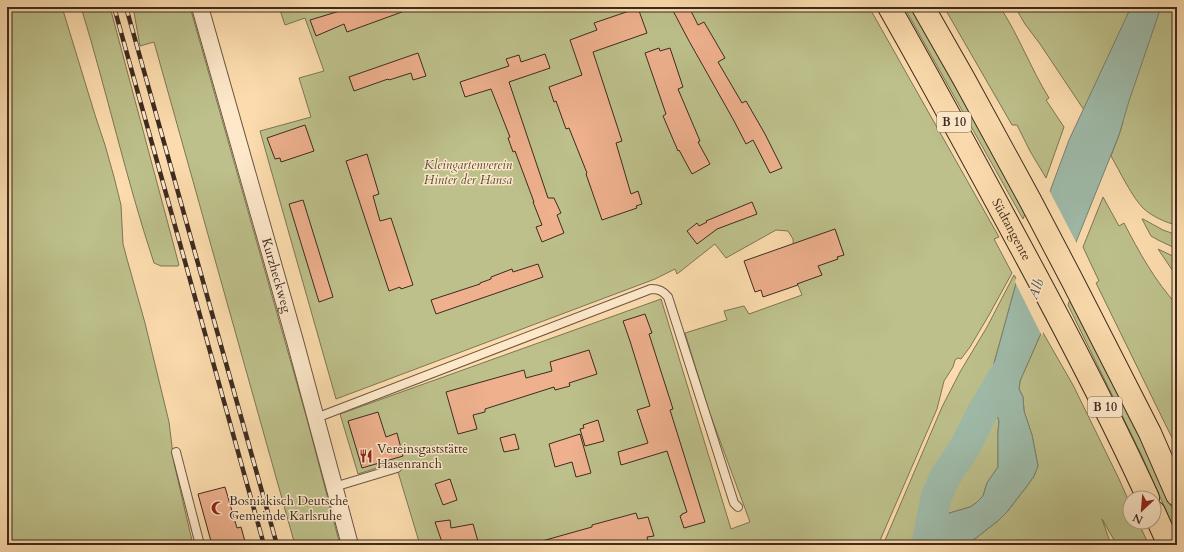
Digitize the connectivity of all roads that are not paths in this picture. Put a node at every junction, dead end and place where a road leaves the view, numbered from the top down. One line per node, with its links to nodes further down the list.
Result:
1 (200, 7): 4 (street, Kurzheckweg)
2 (889, 7): 8 (highway, Südtangente / B 10)
3 (923, 7): 9 (highway, B 10)
4 (316, 418): 7 (street, Kurzheckweg); 10 (lane)
5 (176, 452): 12 (lane)
6 (397, 468): 7 (lane)
7 (334, 487): 13 (street, Kurzheckweg)
8 (1144, 490)
9 (1177, 495)
10 (738, 507)
11 (1162, 530): 14 (highway)
12 (200, 545)
13 (350, 545)
14 (1169, 545)

